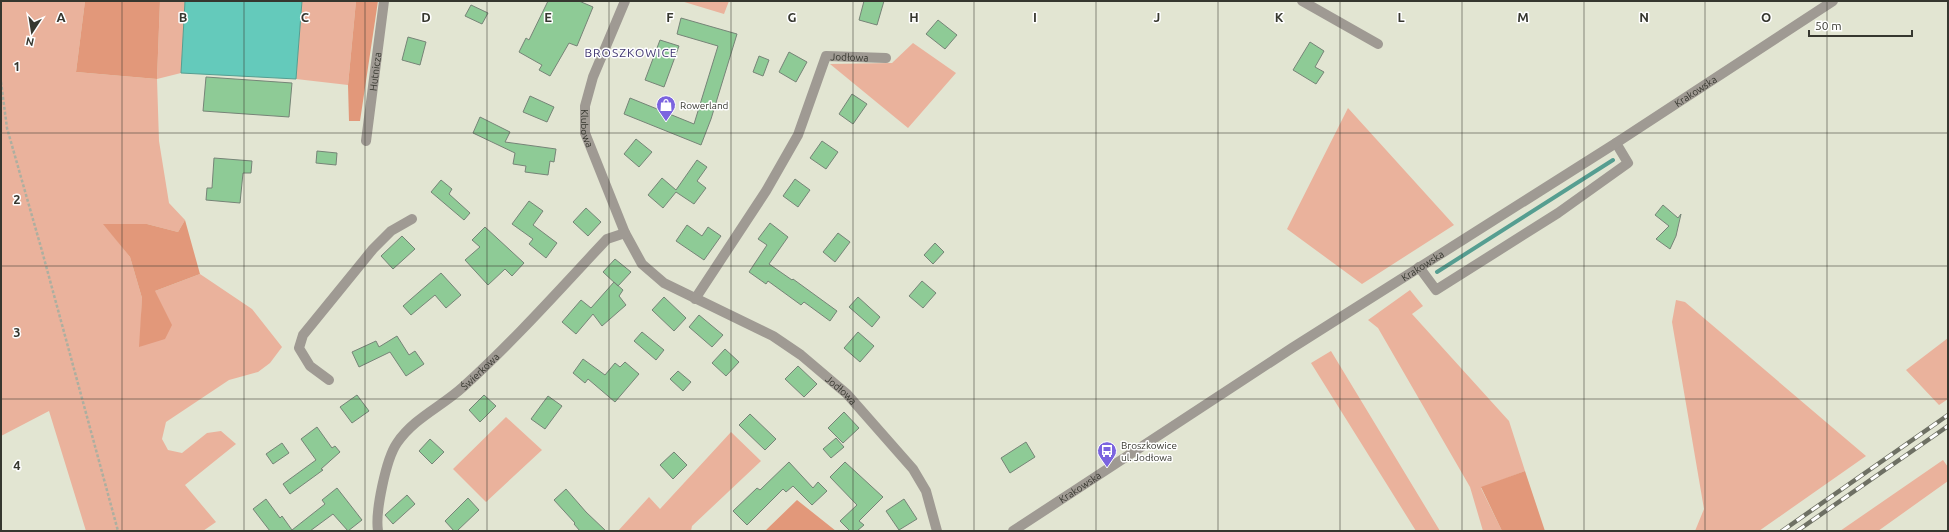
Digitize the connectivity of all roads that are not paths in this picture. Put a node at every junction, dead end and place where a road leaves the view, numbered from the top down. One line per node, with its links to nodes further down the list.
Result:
1 (384, 1): 7 (street, Hutnicza)
2 (625, 1): 10 (street, Klubowa)
3 (1302, 1): 5 (street)
4 (1833, 1): 8 (street, Krakowska)
5 (1378, 44)
6 (886, 58): 12 (street, Jodłowa)
7 (366, 142)
8 (1616, 143): 11 (street, Krakowska); 11 (street)
9 (412, 219): 13 (street)
10 (624, 233): 12 (street, Jodłowa); 14 (street, Świerkowa)
11 (1419, 267): 16 (street, Krakowska)
12 (695, 299): 15 (street, Jodłowa)
13 (329, 380)
14 (378, 531)
15 (937, 531)
16 (1013, 531)

